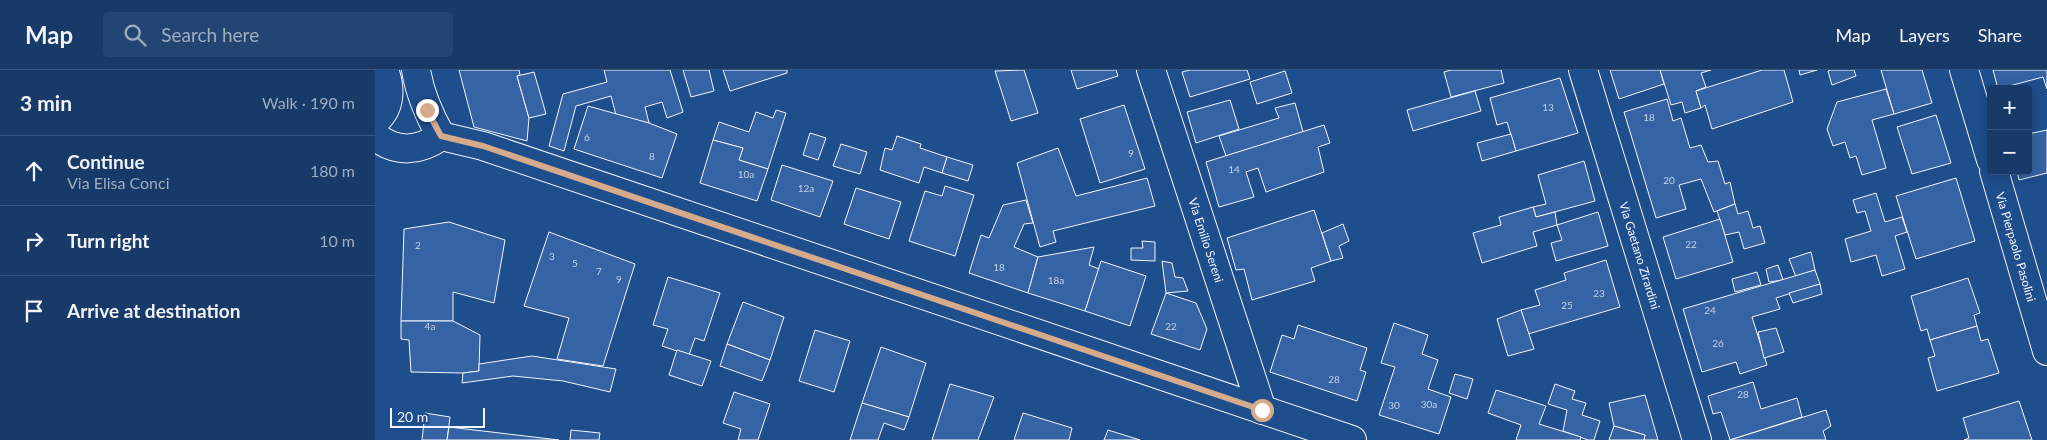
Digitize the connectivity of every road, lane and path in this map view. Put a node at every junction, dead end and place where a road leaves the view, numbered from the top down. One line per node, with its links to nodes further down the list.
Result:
1 (383, 70): 6 (street)
2 (417, 70): 8 (street)
3 (1151, 70): 12 (street, Via Emilio Sereni)
4 (1583, 70): 14 (street, Via Gaetano Zirardini)
5 (1964, 70): 9 (street)
6 (375, 121)
7 (375, 136): 8 (street)
8 (441, 136): 12 (street)
9 (1987, 147)
10 (1995, 175): 11 (street, Via Pierpaolo Pasolini)
11 (2047, 351)
12 (1262, 410): 13 (street)
13 (1352, 440)
14 (1697, 440)

